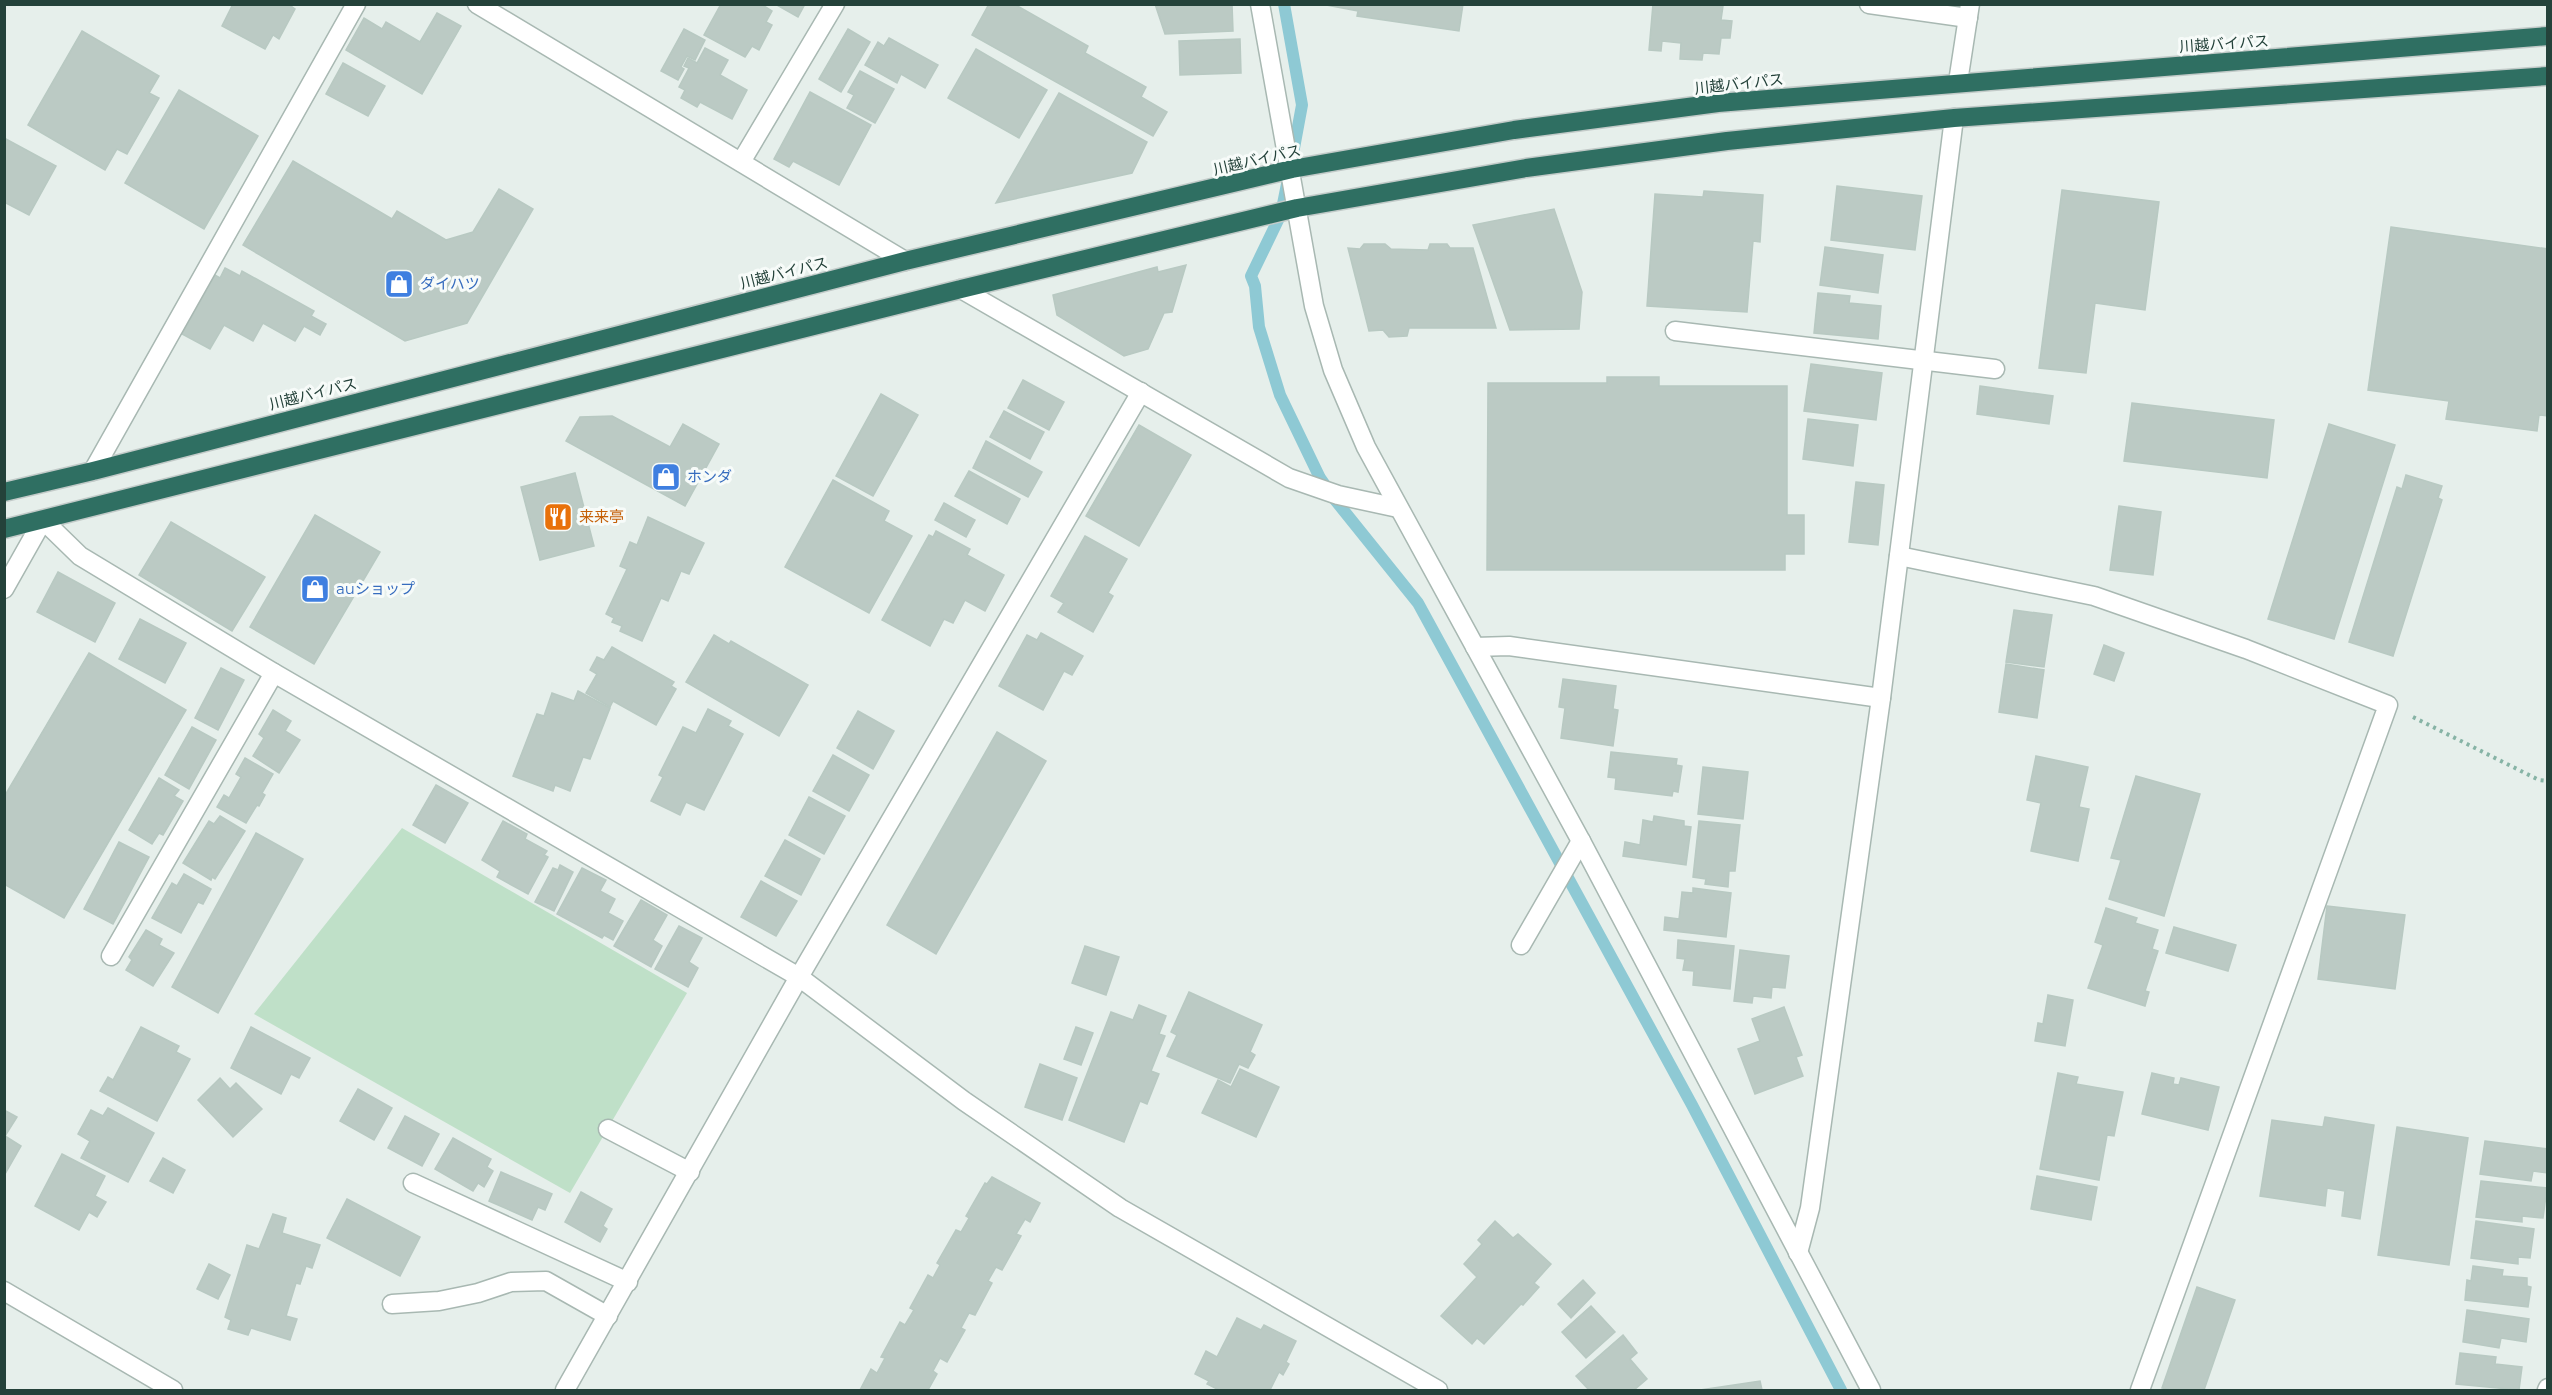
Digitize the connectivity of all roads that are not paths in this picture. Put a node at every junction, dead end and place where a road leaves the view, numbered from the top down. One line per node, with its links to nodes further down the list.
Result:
1 (356, 4): 20 (street)
2 (477, 4): 11 (street)
3 (836, 4): 11 (street)
4 (1260, 4): 12 (street)
5 (1869, 4): 6 (street)
6 (1969, 11): 9 (street)
7 (2547, 36): 9 (highway, 川越バイパス)
8 (2547, 76): 10 (highway)
9 (1958, 82): 12 (highway, 川越バイパス)
10 (1954, 118): 13 (highway); 17 (street)
11 (741, 162): 14 (street)
12 (1292, 169): 13 (street); 14 (highway, 川越バイパス)
13 (1297, 208): 15 (highway); 22 (street)
14 (905, 261): 20 (highway, 川越バイパス)
15 (961, 288): 19 (street); 23 (highway)
16 (1676, 331): 17 (street)
17 (1924, 361): 18 (street); 25 (street)
18 (1995, 369)
19 (1141, 392): 22 (street); 33 (street)
20 (93, 471): 21 (highway, 川越バイパス)
21 (4, 492)
22 (1398, 508): 27 (street)
23 (43, 520): 24 (highway); 26 (street); 28 (street)
24 (4, 530)
25 (1899, 556): 29 (street); 47 (street)
26 (4, 589)
27 (1475, 647): 29 (street); 30 (street)
28 (274, 673): 32 (street); 33 (street)
29 (1881, 698): 37 (street)
30 (1581, 841): 31 (street); 37 (street)
31 (1521, 945)
32 (111, 956)
33 (799, 977): 35 (street); 42 (street)
34 (608, 1129): 35 (street)
35 (690, 1172): 38 (street)
36 (413, 1183): 38 (street)
37 (1798, 1253): 46 (street)
38 (628, 1282): 41 (street)
39 (4, 1291): 43 (street)
40 (392, 1304): 41 (street)
41 (608, 1316): 44 (street)
42 (1409, 1383): 45 (street)
43 (168, 1389)
44 (565, 1390)
45 (1438, 1390)
46 (1871, 1390)
47 (2140, 1390)

